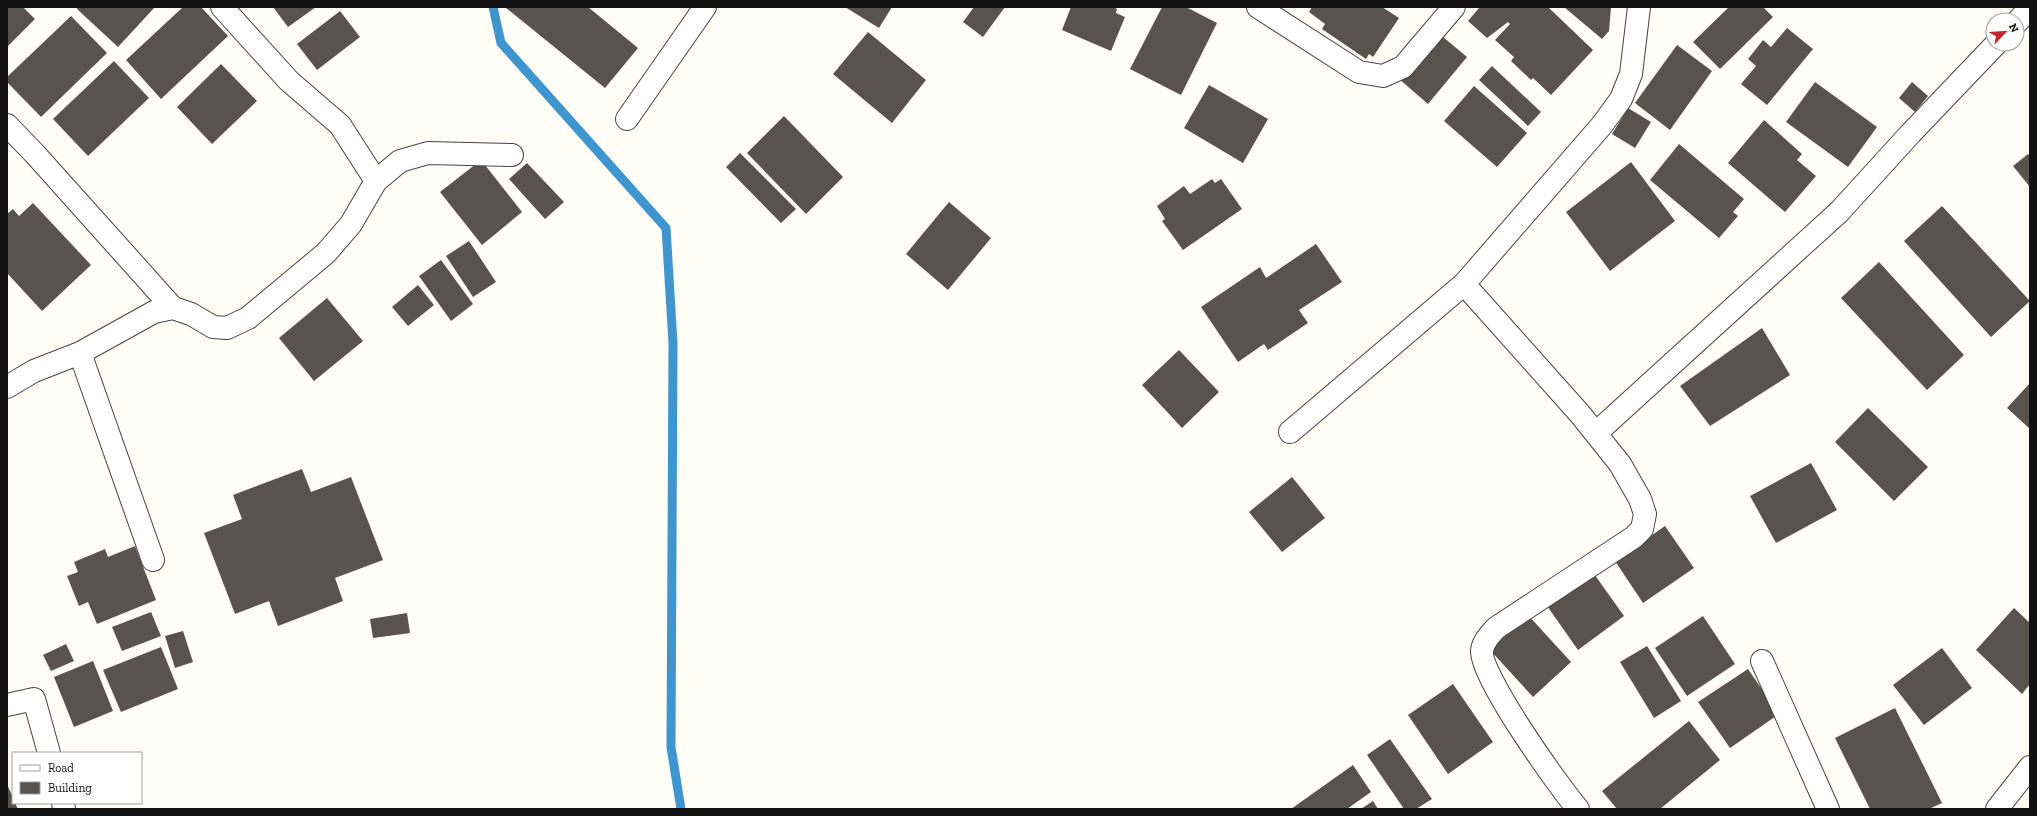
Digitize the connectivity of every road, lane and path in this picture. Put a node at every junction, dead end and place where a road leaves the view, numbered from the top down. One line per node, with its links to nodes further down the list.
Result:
1 (222, 7): 10 (street)
2 (705, 7): 7 (street)
3 (1258, 7): 4 (street)
4 (1454, 7)
5 (1639, 7): 11 (street)
6 (1988, 52): 16 (street)
7 (627, 119)
8 (7, 125): 12 (street)
9 (512, 155): 10 (street)
10 (376, 181): 12 (street)
11 (1464, 284): 15 (street); 16 (street)
12 (173, 308): 13 (street)
13 (80, 353): 14 (street); 17 (street)
14 (7, 387)
15 (1290, 432)
16 (1596, 433): 22 (street)
17 (153, 560)
18 (1762, 661): 23 (street)
19 (7, 705): 20 (street)
20 (49, 752)
21 (2030, 767): 24 (street)
22 (1578, 809)
23 (1828, 809)
24 (1998, 809)

